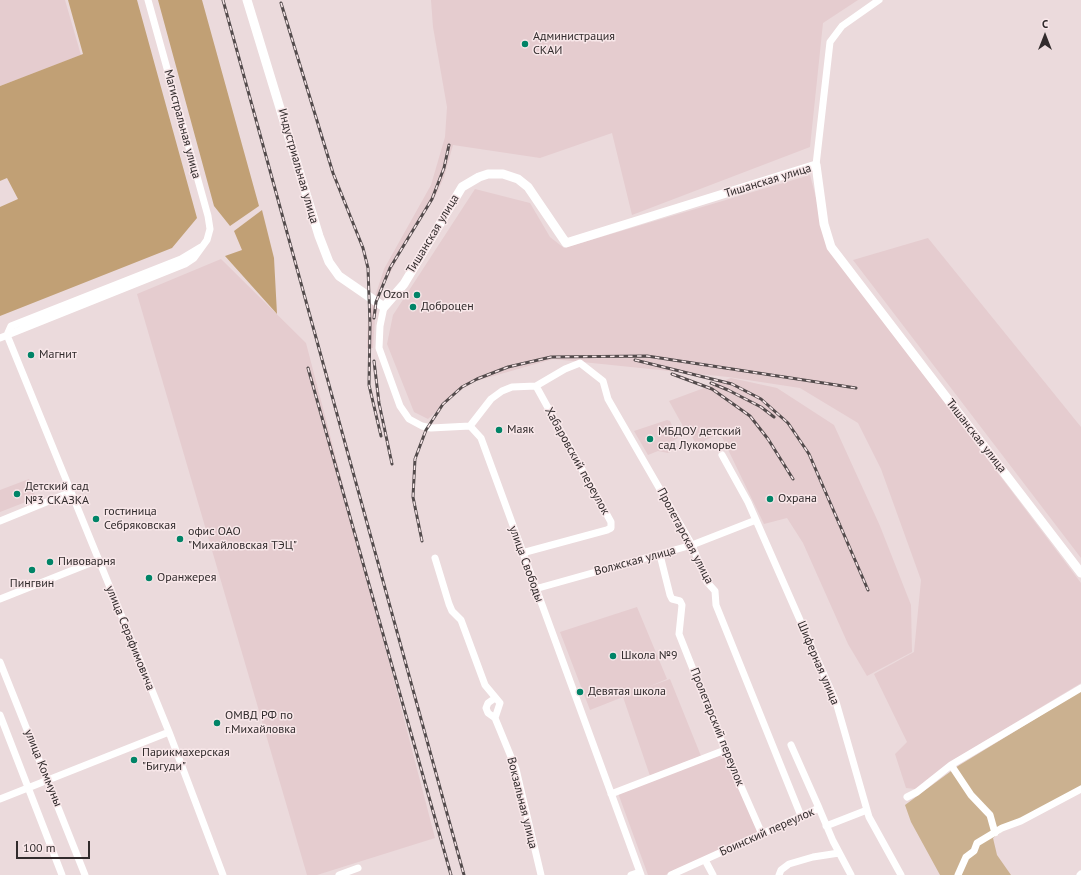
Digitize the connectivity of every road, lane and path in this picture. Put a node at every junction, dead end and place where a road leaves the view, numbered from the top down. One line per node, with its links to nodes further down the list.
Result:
1 (148, 0): 6 (street, Магистральная улица)
2 (247, 0): 5 (main road, Индустриальная улица)
3 (879, 0): 4 (street)
4 (816, 165): 5 (main road, Тишанская улица); 18 (main road, Тишанская улица)
5 (384, 307): 8 (street)
6 (4, 336): 10 (street, улица Серафимовича)
7 (536, 386): 8 (street); 13 (street, Пролетарская улица); 14 (street, Хабаровский переулок)
8 (470, 426): 14 (street, улица Свободы)
9 (722, 455): 12 (street, Шиферная улица)
10 (71, 492): 11 (street); 17 (street, улица Серафимовича)
11 (3, 520)
12 (756, 520): 13 (street, Волжская улица); 37 (street, Шиферная улица)
13 (692, 545): 15 (street, Волжская улица); 38 (street, Пролетарская улица)
14 (522, 554): 19 (street, улица Свободы)
15 (660, 555): 19 (street, Волжская улица); 28 (street, Пролетарский переулок)
16 (435, 558): 23 (street)
17 (98, 560): 20 (street); 26 (street, улица Серафимовича)
18 (1081, 573)
19 (535, 589): 33 (street, улица Свободы)
20 (1, 597)
21 (0, 662): 30 (street, улица Коммуны)
22 (1081, 688): 29 (street)
23 (495, 698): 25 (street, Вокзальная улица); 25 (street)
24 (0, 715): 31 (street, улица Коммуны)
25 (495, 718): 50 (street, Вокзальная улица)
26 (169, 732): 30 (street); 48 (street, улица Серафимовича)
27 (791, 744): 36 (street)
28 (725, 750): 33 (street); 41 (street, Пролетарский переулок)
29 (951, 764): 34 (street); 40 (street)
30 (48, 780): 31 (street); 47 (street, улица Коммуны)
31 (29, 787): 35 (street); 46 (street, улица Коммуны)
32 (1081, 789): 40 (street)
33 (611, 794): 45 (street, улица Свободы)
34 (907, 797)
35 (0, 799)
36 (819, 808): 38 (street, Боинский переулок); 39 (street, Боинский переулок)
37 (867, 810): 39 (street); 56 (street, Шиферная улица)
38 (801, 816): 41 (street, Боинский переулок)
39 (826, 826): 42 (street, Боинский переулок)
40 (995, 832): 57 (street)
41 (762, 834): 43 (street, Боинский переулок)
42 (839, 853): 54 (street); 55 (street, Боинский переулок)
43 (705, 860): 52 (street, Боинский переулок); 53 (street)
44 (358, 868): 49 (street)
45 (641, 874): 51 (street)
46 (62, 875)
47 (85, 875)
48 (224, 875)
49 (339, 875)
50 (541, 875)
51 (631, 875)
52 (671, 875)
53 (713, 875)
54 (779, 875)
55 (851, 875)
56 (902, 875)
57 (958, 875)

